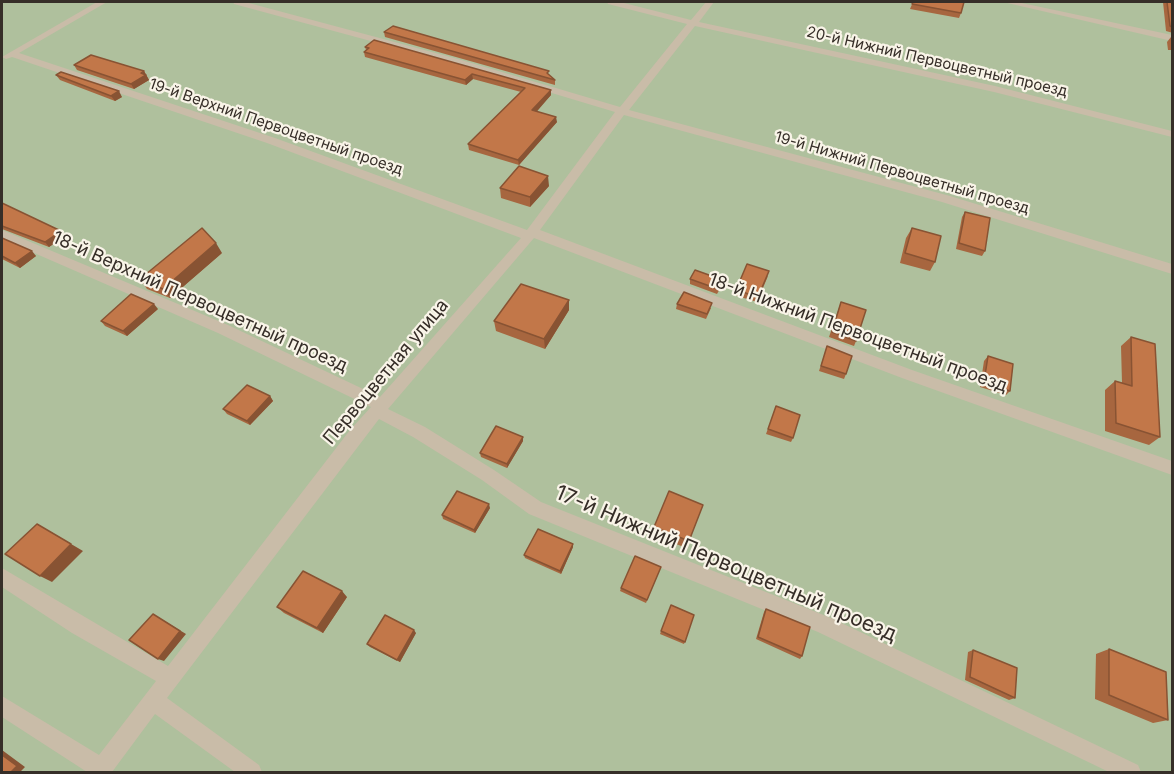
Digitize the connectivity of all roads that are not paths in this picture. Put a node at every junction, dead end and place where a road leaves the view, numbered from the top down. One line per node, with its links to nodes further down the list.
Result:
1 (103, 2): 8 (lane)
2 (237, 2): 9 (lane, 19-й Нижний Первоцветный проезд)
3 (611, 2): 6 (lane, 20-й Нижний Первоцветный проезд)
4 (710, 2): 6 (lane, Первоцветная улица)
5 (1006, 2): 7 (lane)
6 (693, 23): 9 (lane, Первоцветная улица); 10 (lane, 20-й Нижний Первоцветный проезд)
7 (1173, 38)
8 (6, 56): 12 (lane, 19-й Верхний Первоцветный проезд)
9 (622, 111): 12 (lane, Первоцветная улица); 13 (lane, 19-й Нижний Первоцветный проезд)
10 (1173, 134)
11 (2, 234): 14 (lane, 18-й Верхний Первоцветный проезд)
12 (530, 234): 14 (lane, Первоцветная улица); 15 (lane, 18-й Нижний Первоцветный проезд)
13 (1173, 269)
14 (380, 408): 17 (lane, Первоцветная улица); 22 (lane, 17-й Нижний Первоцветный проезд)
15 (1173, 468)
16 (2, 577): 17 (lane)
17 (171, 678): 18 (lane, Первоцветная улица)
18 (153, 701): 20 (lane, Первоцветная улица); 21 (lane)
19 (2, 706): 20 (lane)
20 (100, 771)
21 (252, 772)
22 (1131, 772)

